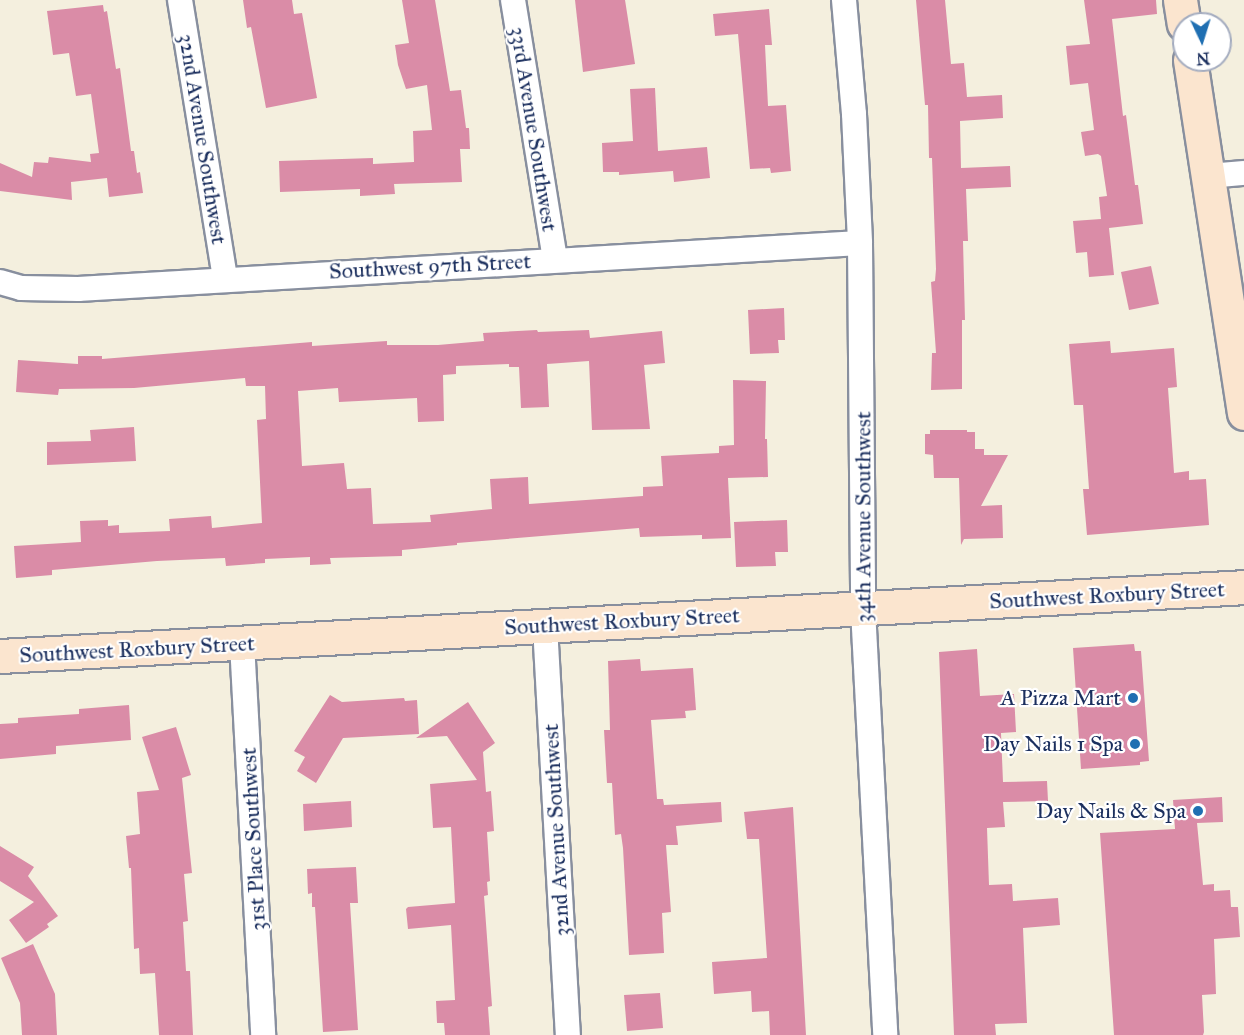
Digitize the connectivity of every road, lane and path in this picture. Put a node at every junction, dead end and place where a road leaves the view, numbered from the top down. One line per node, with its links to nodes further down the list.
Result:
1 (180, 0): 9 (street, 32nd Avenue Southwest)
2 (513, 0): 8 (street, 33rd Avenue Southwest)
3 (844, 0): 7 (street, 34th Avenue Southwest)
4 (1192, 72): 6 (main road)
5 (1244, 173): 6 (street)
6 (1209, 176): 11 (main road)
7 (860, 243): 8 (street, Southwest 97th Street); 13 (street, 34th Avenue Southwest)
8 (555, 259): 9 (street, Southwest 97th Street)
9 (225, 278): 10 (street, Southwest 97th Street)
10 (0, 282)
11 (1244, 413)
12 (1244, 587): 13 (main road, Southwest Roxbury Street)
13 (862, 609): 14 (main road, Southwest Roxbury Street); 19 (street, 34th Avenue Southwest)
14 (545, 626): 15 (main road, Southwest Roxbury Street); 18 (street, 32nd Avenue Southwest)
15 (242, 643): 16 (main road, Southwest Roxbury Street); 17 (street, 31st Place Southwest)
16 (0, 656)
17 (263, 1035)
18 (568, 1035)
19 (885, 1035)

